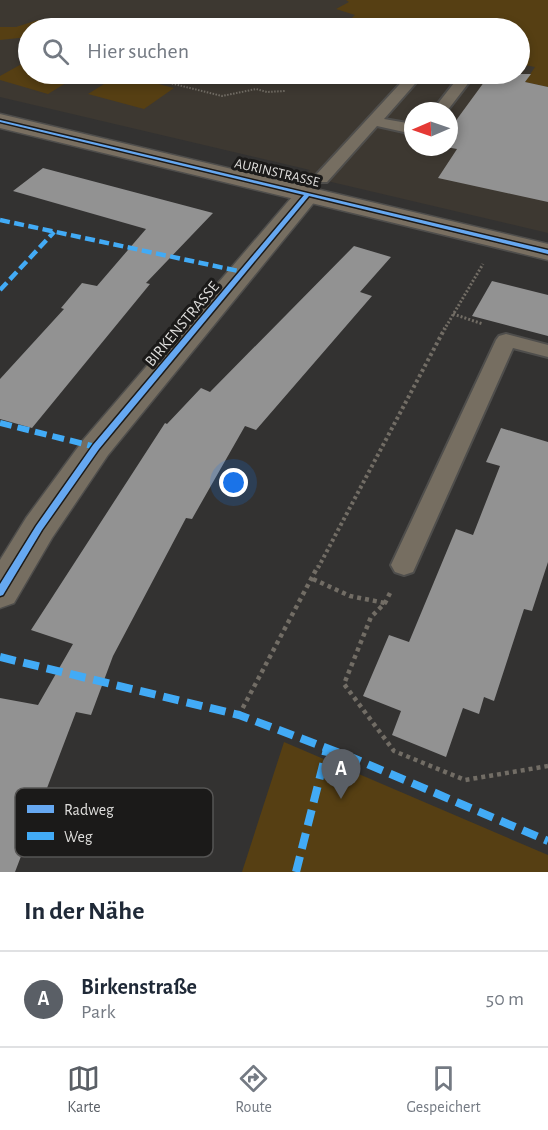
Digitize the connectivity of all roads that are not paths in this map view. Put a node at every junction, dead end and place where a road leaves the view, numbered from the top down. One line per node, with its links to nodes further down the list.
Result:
1 (407, 84): 5 (lane)
2 (461, 84): 3 (lane)
3 (446, 102)
4 (0, 121): 7 (main road, AURINSTRASSE)
5 (373, 121): 6 (lane); 7 (lane)
6 (404, 127)
7 (314, 187): 8 (main road, AURINSTRASSE); 11 (street, BIRKENSTRASSE)
8 (548, 252)
9 (548, 351): 10 (lane)
10 (404, 565)
11 (0, 592)

